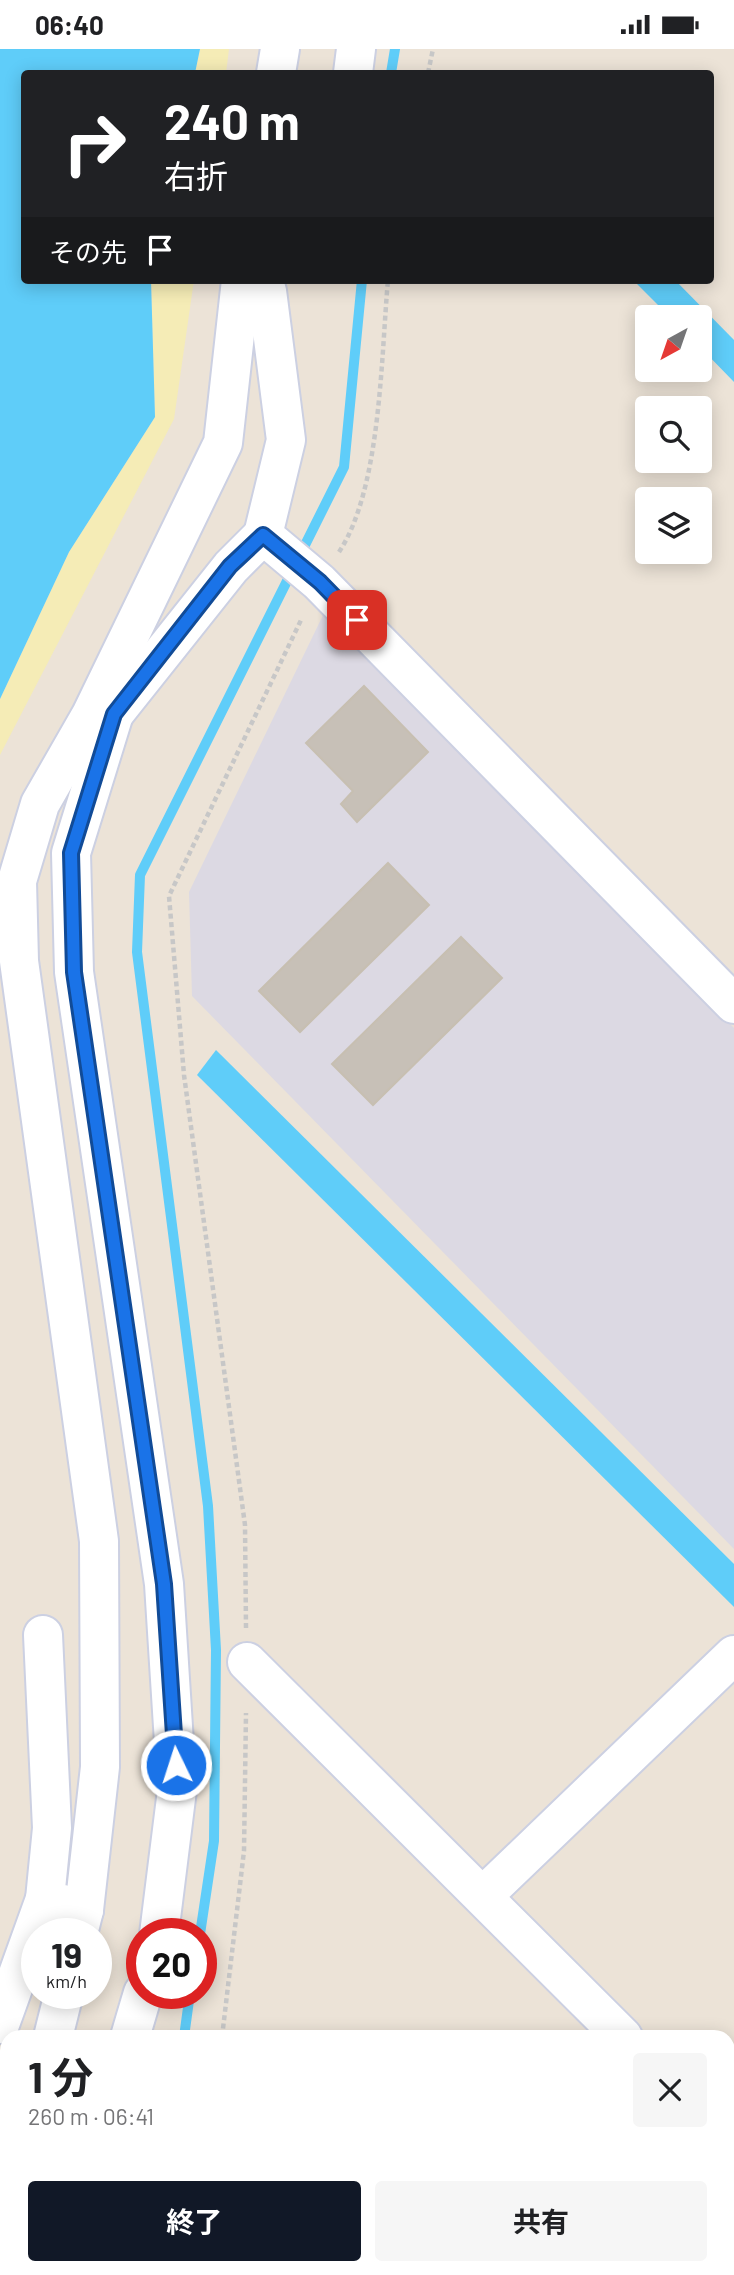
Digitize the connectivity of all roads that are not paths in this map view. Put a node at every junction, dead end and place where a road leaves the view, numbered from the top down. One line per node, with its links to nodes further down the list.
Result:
1 (280, 49): 3 (street)
2 (356, 49): 4 (street)
3 (276, 70)
4 (353, 70)
5 (260, 284): 7 (street)
6 (260, 284): 8 (street)
7 (271, 542): 8 (street); 9 (street)
8 (103, 714): 16 (street); 17 (street)
9 (734, 1004)
10 (43, 1635): 14 (street)
11 (734, 1655): 13 (street)
12 (247, 1662): 13 (street)
13 (484, 1896): 23 (street)
14 (45, 1899): 15 (street); 20 (street)
15 (75, 1918)
16 (81, 1918)
17 (161, 1918)
18 (60, 2009): 21 (street)
19 (138, 2009): 22 (street)
20 (0, 2024)
21 (55, 2030)
22 (132, 2030)
23 (616, 2030)

